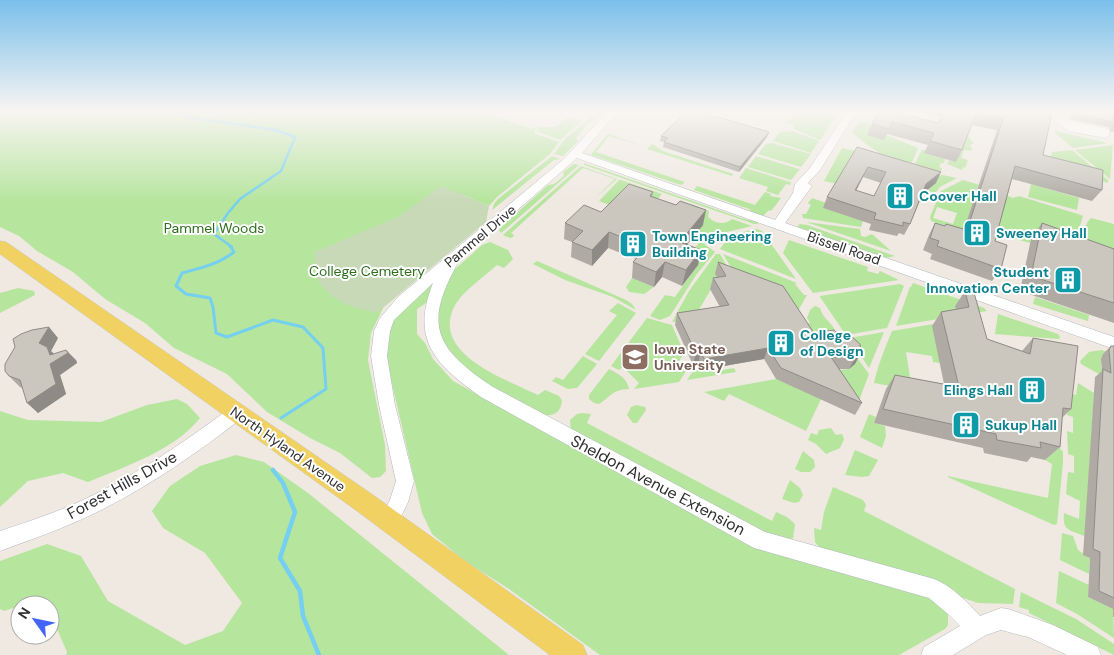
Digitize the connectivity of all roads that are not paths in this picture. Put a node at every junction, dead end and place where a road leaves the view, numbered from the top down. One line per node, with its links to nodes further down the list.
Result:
1 (586, 142): 3 (street, Pammel Drive)
2 (832, 142): 4 (street)
3 (575, 154): 4 (street, Bissell Road); 6 (street, Pammel Drive)
4 (778, 225): 7 (street, Bissell Road)
5 (0, 246): 8 (main road, North Hyland Avenue)
6 (453, 259): 9 (street, Pammel Drive); 11 (street, Sheldon Avenue Extension)
7 (1114, 343)
8 (236, 413): 9 (main road, North Hyland Avenue); 10 (street, Forest Hills Drive)
9 (389, 521): 12 (main road, North Hyland Avenue)
10 (0, 540)
11 (978, 630): 13 (street); 14 (street)
12 (573, 655)
13 (932, 655)
14 (1090, 655)

